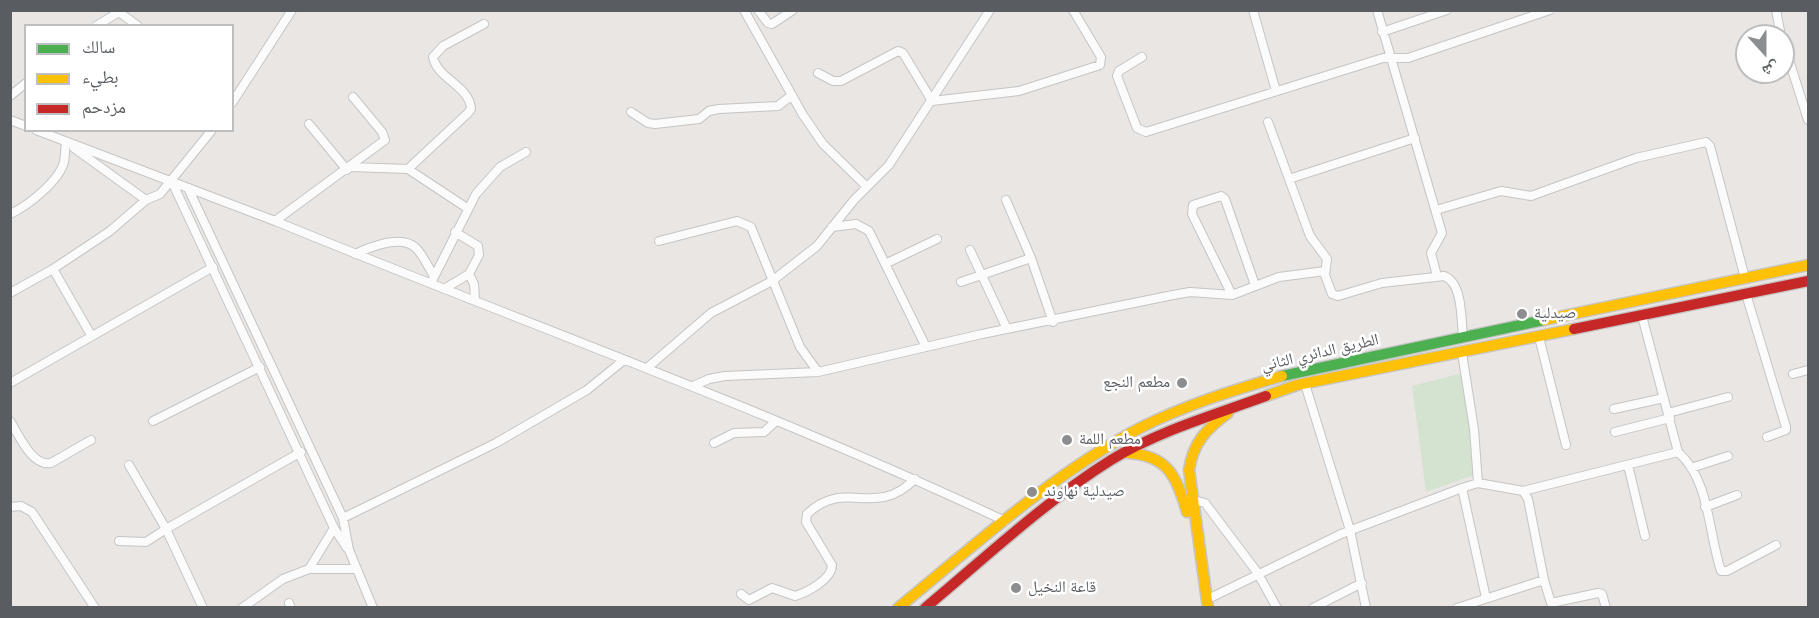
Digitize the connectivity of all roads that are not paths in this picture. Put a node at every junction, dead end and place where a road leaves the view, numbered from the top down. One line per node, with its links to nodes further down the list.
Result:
1 (292, 10): 24 (street)
2 (744, 10): 21 (street)
3 (758, 10): 4 (street)
4 (794, 10)
5 (990, 10): 25 (street)
6 (1073, 10): 25 (street)
7 (1253, 10): 20 (street)
8 (1377, 10): 14 (street)
9 (1447, 10): 14 (street)
10 (1550, 10): 16 (street)
11 (99, 24): 12 (street)
12 (135, 24)
13 (484, 24): 38 (street)
14 (1382, 32): 16 (street)
15 (1142, 57): 20 (street)
16 (1389, 58): 20 (street); 33 (street)
17 (818, 73): 25 (street)
18 (1795, 77): 27 (street)
19 (24, 85): 22 (street)
20 (1276, 91)
21 (792, 95): 26 (street); 41 (street)
22 (10, 96)
23 (353, 97): 37 (street)
24 (234, 100)
25 (932, 101): 41 (street)
26 (631, 112)
27 (1809, 120)
28 (1268, 122): 39 (street)
29 (309, 124): 37 (street)
30 (41, 132): 35 (street)
31 (202, 132): 34 (street)
32 (211, 132): 34 (street)
33 (1415, 138): 39 (street); 46 (street)
34 (206, 140): 40 (street)
35 (67, 143): 40 (street); 43 (street); 47 (street)
36 (526, 152): 45 (street)
37 (349, 168): 38 (street); 48 (street)
38 (408, 169): 45 (street)
39 (1289, 179): 60 (street)
40 (172, 182): 42 (street); 43 (street); 58 (street)
41 (867, 187): 49 (street)
42 (188, 188): 48 (street); 120 (street)
43 (146, 200): 59 (street)
44 (1006, 201): 55 (street)
45 (467, 208): 50 (street)
46 (1436, 210): 63 (street); 64 (street)
47 (10, 214)
48 (275, 221): 54 (street)
49 (832, 227): 56 (street); 66 (street)
50 (455, 232): 61 (street); 65 (street)
51 (937, 239): 56 (street)
52 (659, 241): 66 (street)
53 (970, 250): 62 (street)
54 (355, 254): 65 (street); 65 (street)
55 (1031, 258): 62 (street); 76 (street)
56 (885, 264): 81 (street)
57 (1809, 265): 64 (main road, الطريق الدائري الثاني)
58 (213, 267): 78 (street); 84 (street)
59 (53, 269): 71 (street); 78 (street)
60 (1325, 270): 63 (street); 69 (street)
61 (469, 274): 70 (street); 74 (street)
62 (982, 274): 68 (street); 77 (street)
63 (1437, 276): 79 (street)
64 (1745, 278): 79 (main road, الطريق الدائري الثاني)
65 (432, 280): 70 (street)
66 (772, 281): 85 (street); 87 (street)
67 (1809, 281): 72 (main road, الطريق الدائري الثاني)
68 (961, 282)
69 (1255, 285): 73 (street); 73 (street)
70 (444, 289): 74 (street)
71 (10, 293)
72 (1746, 294): 75 (main road, الطريق الدائري الثاني); 101 (street)
73 (1232, 295): 76 (street)
74 (475, 300): 83 (street)
75 (1642, 316): 80 (main road, الطريق الدائري الثاني); 92 (street)
76 (1053, 321): 77 (street)
77 (1007, 330): 81 (street)
78 (92, 335): 89 (street)
79 (1463, 337): 121 (main road, الطريق الدائري الثاني)
80 (1539, 338): 82 (main road, الطريق الدائري الثاني); 104 (street)
81 (926, 348): 87 (street)
82 (1462, 353): 90 (main road, الطريق الدائري الثاني); 113 (street)
83 (624, 360): 85 (street); 120 (street)
84 (260, 367): 98 (street); 105 (street)
85 (647, 369): 91 (street)
86 (1809, 370): 88 (street)
87 (818, 372): 91 (street)
88 (1794, 374)
89 (10, 383)
90 (1305, 384): 94 (main road, الطريق الدائري الثاني); 124 (street)
91 (693, 387): 99 (street)
92 (1664, 398): 95 (street); 96 (street)
93 (1728, 398): 96 (street)
94 (1244, 404): 107 (main road, الطريق الدائري الثاني); 117 (main road)
95 (1614, 409)
96 (1669, 416): 100 (street); 106 (street)
97 (10, 421): 102 (street)
98 (153, 421)
99 (776, 421): 103 (street); 112 (street)
100 (1615, 432)
101 (1767, 437)
102 (91, 440)
103 (714, 443)
104 (1566, 445)
105 (301, 452): 122 (street); 123 (street)
106 (1678, 452): 110 (street); 111 (street)
107 (1123, 454): 136 (main road); 142 (main road, الطريق الدائري الثاني)
108 (1728, 456): 111 (street)
109 (129, 465): 123 (street)
110 (1628, 465): 115 (street); 125 (street)
111 (1691, 468): 119 (street)
112 (915, 479): 121 (street); 134 (street)
113 (1478, 483): 114 (street); 115 (street)
114 (1462, 488): 124 (street); 135 (street)
115 (1523, 491): 132 (street)
116 (1737, 495): 119 (street)
117 (1190, 499): 131 (street); 136 (main road)
118 (10, 507): 137 (street)
119 (1705, 507): 127 (street)
120 (343, 518): 128 (street)
121 (1005, 521): 141 (main road, الطريق الدائري الثاني)
122 (334, 528): 128 (street); 130 (street)
123 (166, 529): 126 (street); 138 (street)
124 (1350, 530): 131 (street); 133 (street)
125 (1645, 536)
126 (119, 541)
127 (1776, 544)
128 (349, 550): 129 (street)
129 (355, 568): 130 (street); 140 (street)
130 (309, 569): 139 (street)
131 (1257, 572): 136 (street); 143 (street)
132 (1544, 580): 135 (street); 147 (street)
133 (1362, 583): 144 (street); 145 (street)
134 (741, 594)
135 (1486, 598): 146 (street)
136 (1206, 605)
137 (95, 608)
138 (203, 608)
139 (242, 608)
140 (374, 608)
141 (898, 608)
142 (925, 608)
143 (1277, 608)
144 (1313, 608)
145 (1366, 608)
146 (1457, 608)
147 (1606, 608)

